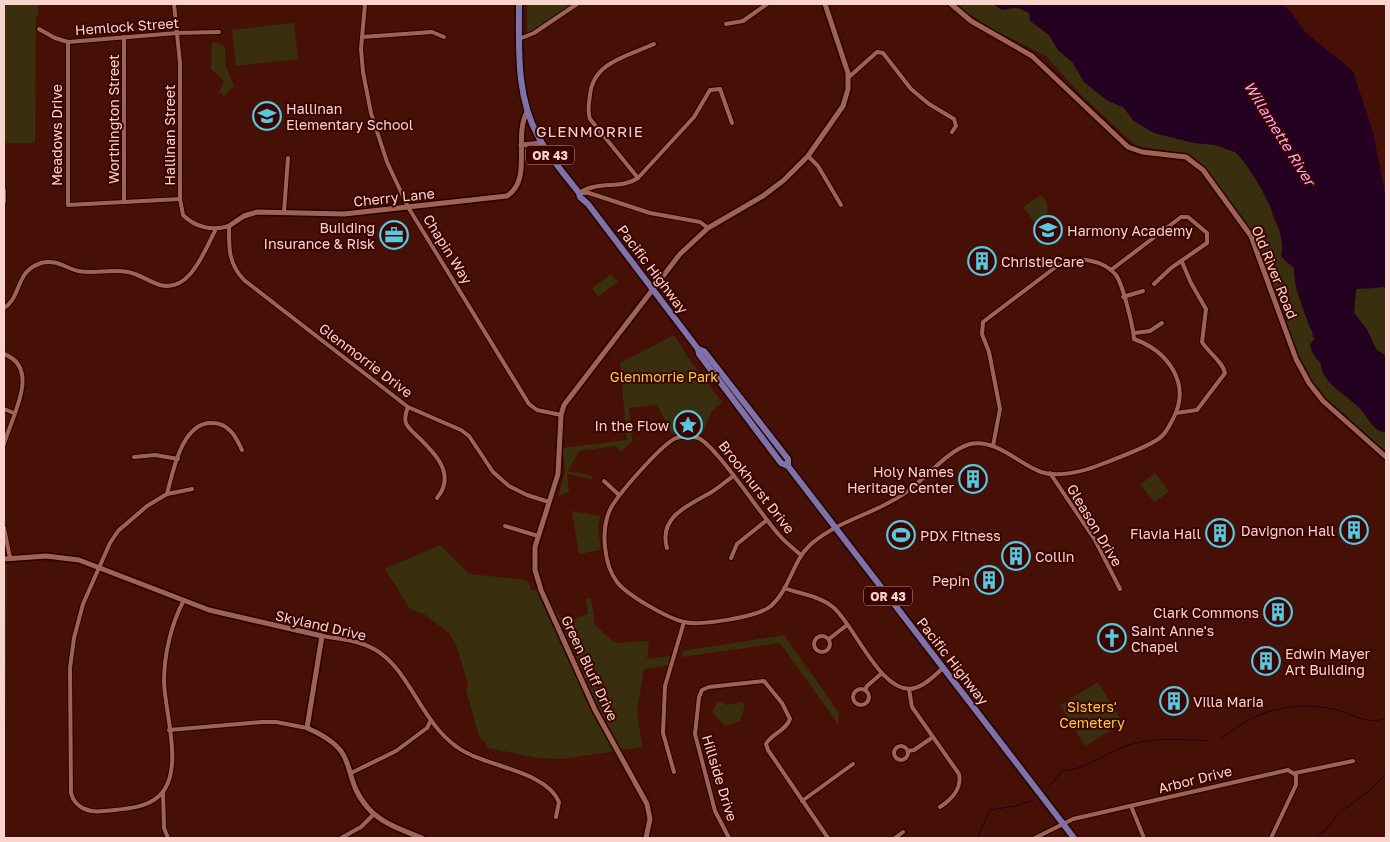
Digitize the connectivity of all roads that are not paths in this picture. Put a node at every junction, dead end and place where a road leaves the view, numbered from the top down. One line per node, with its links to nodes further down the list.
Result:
1 (174, 4): 13 (street, Hallinan Street)
2 (364, 4): 15 (street, Chapin Way)
3 (519, 4): 17 (main road, Pacific Highway / OR 43)
4 (577, 4): 17 (street)
5 (759, 4): 9 (street)
6 (767, 4): 9 (street)
7 (825, 4): 20 (street)
8 (951, 4): 59 (street, Old River Road)
9 (761, 8): 10 (street)
10 (726, 24)
11 (39, 29): 18 (street, Hemlock Street)
12 (219, 32): 13 (street, Hemlock Street)
13 (177, 33): 14 (street, Hemlock Street); 31 (street, Hallinan Street)
14 (124, 37): 18 (street, Hemlock Street); 33 (street, Worthington Street)
15 (362, 37): 16 (street); 35 (street, Chapin Way)
16 (444, 38)
17 (519, 39): 21 (main road, Pacific Highway / OR 43)
18 (68, 42): 33 (street, Meadows Drive)
19 (654, 44): 28 (street)
20 (849, 77): 23 (street); 26 (street)
21 (527, 112): 24 (main road, Pacific Highway / OR 43); 25 (street, Cherry Lane)
22 (732, 123): 28 (street)
23 (952, 132)
24 (542, 143): 25 (street); 30 (main road, Pacific Highway / OR 43)
25 (521, 145): 35 (street, Cherry Lane)
26 (808, 156): 34 (street); 38 (street)
27 (288, 158): 36 (street)
28 (638, 178): 30 (street)
29 (4, 190): 32 (street)
30 (579, 193): 38 (street); 43 (main road, Pacific Highway / OR 43)
31 (180, 199): 33 (street, Meadows Drive); 39 (street, Hallinan Street)
32 (4, 202)
33 (124, 202)
34 (841, 205)
35 (408, 207): 36 (street, Cherry Lane); 54 (street, Chapin Way)
36 (284, 212): 37 (street, Cherry Lane)
37 (229, 226): 39 (street); 50 (street, Glenmorrie Drive)
38 (708, 228): 43 (street)
39 (215, 230): 46 (street)
40 (1182, 262): 41 (street); 42 (street); 53 (street)
41 (1111, 270): 45 (street); 56 (street)
42 (1154, 284)
43 (653, 289): 54 (street); 71 (main road, Pacific Highway / OR 43)
44 (1143, 291): 45 (street)
45 (1124, 297): 48 (street)
46 (4, 308)
47 (1162, 324): 48 (street)
48 (1134, 333): 53 (street)
49 (4, 354): 52 (street)
50 (408, 407): 67 (street); 68 (street, Glenmorrie Drive)
51 (4, 409): 52 (street)
52 (14, 413): 55 (street)
53 (1176, 413): 61 (street)
54 (561, 415): 68 (street)
55 (4, 444)
56 (993, 446): 61 (street); 71 (street)
57 (242, 450): 60 (street)
58 (134, 457): 60 (street)
59 (1386, 457)
60 (178, 459): 65 (street)
61 (1050, 473): 80 (street, Gleason Drive)
62 (732, 477): 66 (street, Brookhurst Drive); 69 (street, Brookhurst Drive); 74 (street)
63 (604, 481): 66 (street)
64 (192, 489): 65 (street)
65 (167, 494): 78 (street)
66 (619, 495): 82 (street, Brookhurst Drive)
67 (437, 498)
68 (549, 502): 73 (street, Green Bluff Drive)
69 (767, 520): 75 (street, Brookhurst Drive); 76 (street)
70 (505, 526): 73 (street)
71 (835, 527): 75 (street); 86 (main road, Pacific Highway / OR 43)
72 (4, 528): 77 (street)
73 (538, 536): 111 (street, Green Bluff Drive)
74 (667, 548)
75 (801, 555): 79 (street)
76 (731, 558)
77 (7, 559): 78 (street, Skyland Drive)
78 (99, 566): 81 (street, Skyland Drive); 100 (street)
79 (784, 588): 82 (street); 83 (street)
80 (1120, 589)
81 (184, 600): 84 (street, Skyland Drive); 92 (street)
82 (684, 622): 97 (street)
83 (847, 625): 85 (street); 87 (street)
84 (322, 636): 90 (street, Skyland Drive); 91 (street)
85 (829, 639): 85 (street)
86 (943, 668): 88 (street); 106 (main road, Pacific Highway / OR 43)
87 (882, 673): 88 (street); 89 (street)
88 (910, 689): 93 (street)
89 (865, 690): 89 (street)
90 (430, 722): 98 (street); 105 (street, Skyland Drive)
91 (308, 728): 92 (street); 98 (street)
92 (169, 730): 100 (street)
93 (933, 737): 94 (street); 103 (street)
94 (908, 752)
95 (1353, 761): 99 (street, Arbor Drive)
96 (853, 764): 101 (street)
97 (674, 772)
98 (352, 773): 104 (street)
99 (1295, 773): 102 (street, Arbor Drive); 118 (street)
100 (163, 792): 108 (street)
101 (802, 801): 112 (street, Hillside Drive); 113 (street)
102 (1131, 806): 106 (street, Arbor Drive); 117 (street)
103 (940, 807)
104 (374, 814): 109 (street); 110 (street)
105 (556, 817)
106 (1062, 823): 115 (street, Arbor Drive); 116 (main road, OR 43)
107 (903, 832): 114 (street)
108 (168, 838)
109 (341, 838)
110 (422, 838)
111 (646, 838)
112 (729, 838)
113 (828, 838)
114 (895, 838)
115 (1035, 838)
116 (1074, 838)
117 (1144, 838)
118 (1271, 838)

